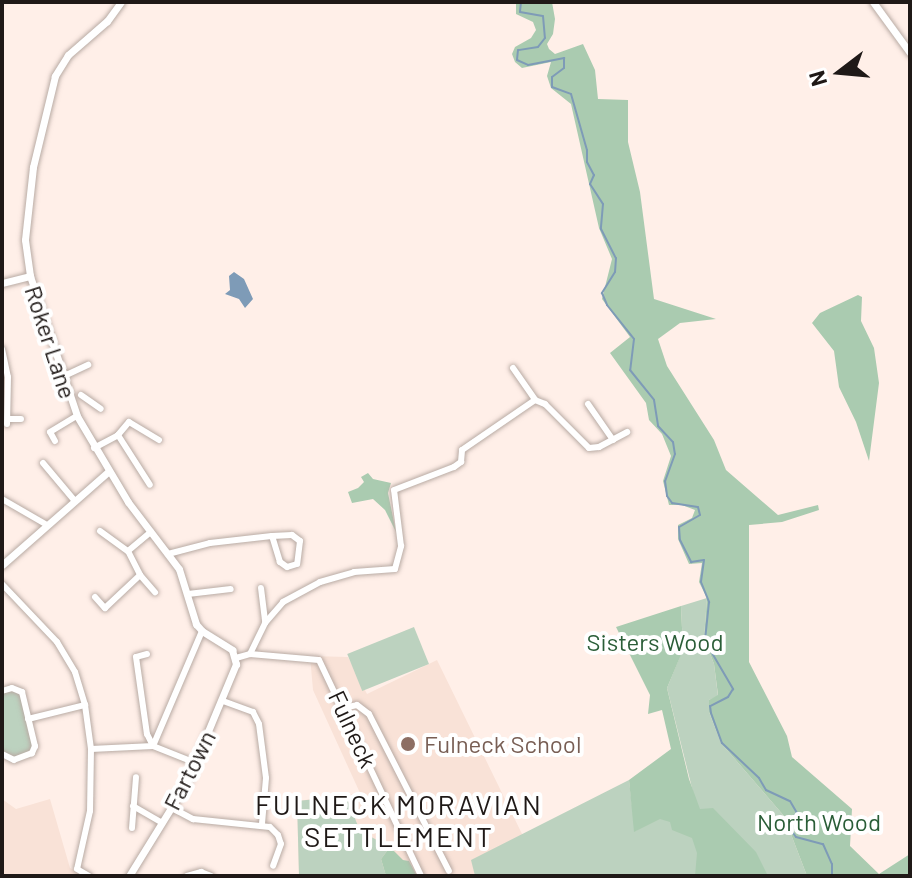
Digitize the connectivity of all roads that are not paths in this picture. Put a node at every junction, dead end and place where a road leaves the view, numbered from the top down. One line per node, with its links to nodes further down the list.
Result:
1 (121, 2): 4 (street, Roker Lane)
2 (873, 2): 3 (street)
3 (910, 53)
4 (30, 276): 5 (street); 9 (street, Roker Lane)
5 (2, 283)
6 (2, 349): 15 (street)
7 (88, 365): 9 (street)
8 (513, 368): 11 (street)
9 (62, 377): 10 (street, Roker Lane)
10 (76, 399): 13 (street); 14 (street, Roker Lane)
11 (535, 400): 21 (street); 43 (street)
12 (588, 404): 21 (street)
13 (101, 409)
14 (77, 416): 17 (street); 23 (street, Roker Lane)
15 (21, 419)
16 (45, 424): 17 (street)
17 (50, 432): 22 (street)
18 (627, 432): 21 (street)
19 (118, 435): 20 (street); 23 (street); 26 (street)
20 (159, 440)
21 (613, 440)
22 (55, 441)
23 (94, 448): 25 (street, Roker Lane)
24 (43, 463): 28 (street)
25 (108, 472): 28 (street); 31 (street, Roker Lane)
26 (150, 485)
27 (2, 499): 29 (street)
28 (74, 500): 29 (street)
29 (47, 525): 35 (street)
30 (100, 531): 33 (street)
31 (151, 532): 33 (street); 34 (street, Roker Lane)
32 (272, 536): 32 (street); 34 (street)
33 (128, 551): 36 (street)
34 (168, 554): 41 (street, Roker Lane)
35 (2, 565)
36 (140, 575): 40 (street); 42 (street)
37 (2, 584): 50 (street)
38 (261, 588): 43 (street)
39 (231, 589): 41 (street)
40 (155, 592)
41 (188, 594): 44 (street, Roker Lane)
42 (95, 597)
43 (265, 623): 46 (street)
44 (202, 631): 47 (street); 53 (street)
45 (147, 654): 53 (street)
46 (250, 654): 47 (street, Fulneck); 51 (street, Fulneck)
47 (236, 658): 49 (street, Fartown)
48 (2, 691): 52 (street)
49 (223, 701): 56 (street, Fartown); 61 (street)
50 (85, 705): 52 (street); 54 (street)
51 (343, 708): 64 (street); 69 (street, Fulneck)
52 (28, 719): 55 (street)
53 (153, 746): 54 (street); 56 (street)
54 (91, 749): 65 (street)
55 (2, 754)
56 (196, 763): 59 (street, Fartown)
57 (136, 777): 58 (street)
58 (133, 806): 60 (street); 62 (street)
59 (172, 808): 60 (street, Fartown); 61 (street)
60 (162, 823): 66 (street, Fartown)
61 (262, 824): 63 (street)
62 (132, 828)
63 (274, 861)
64 (449, 871)
65 (89, 876)
66 (129, 876)
67 (187, 876): 68 (street)
68 (211, 876)
69 (421, 876)

